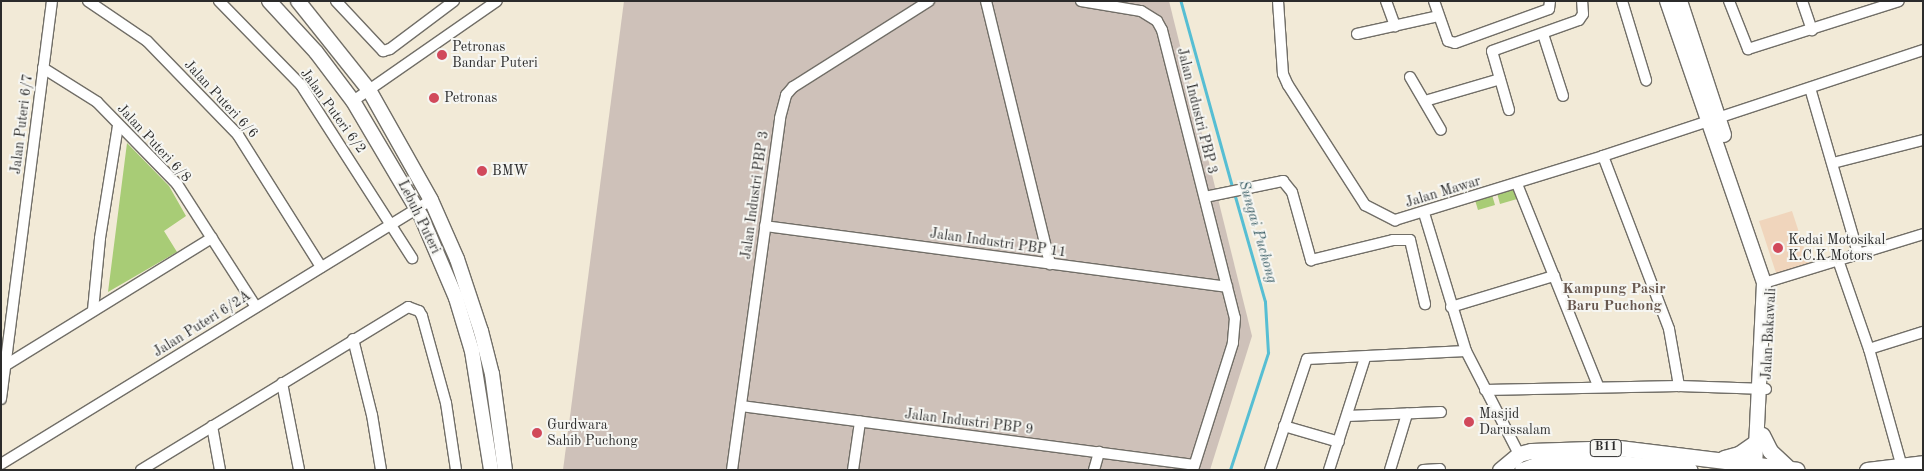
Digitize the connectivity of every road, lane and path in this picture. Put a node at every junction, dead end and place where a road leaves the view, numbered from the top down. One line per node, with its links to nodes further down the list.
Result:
1 (52, 1): 32 (street, Jalan Puteri 6/7)
2 (88, 1): 61 (street, Jalan Puteri 6/6)
3 (219, 1): 53 (street, Jalan Puteri 6/2)
4 (269, 1): 39 (main road, Lebuh Puteri)
5 (298, 1): 37 (main road, Lebuh Puteri)
6 (336, 1): 23 (street)
7 (497, 1): 37 (street)
8 (929, 1): 54 (street, Jalan Industri PBP 3)
9 (986, 1): 60 (street)
10 (1080, 1): 49 (street, Jalan Industri PBP 3)
11 (1278, 1): 52 (street, Jalan Mawar)
12 (1386, 1): 27 (street)
13 (1434, 1): 25 (street)
14 (1550, 1): 25 (street)
15 (1575, 1): 26 (street)
16 (1582, 1): 26 (street)
17 (1622, 1): 35 (street)
18 (1668, 1): 42 (main road)
19 (1680, 1): 42 (main road)
20 (1729, 1): 28 (street)
21 (1802, 1): 28 (street)
22 (1899, 1): 24 (street)
23 (452, 2)
24 (1875, 5): 28 (street)
25 (1438, 16): 27 (street)
26 (1579, 20): 30 (street)
27 (1395, 26): 29 (street)
28 (1812, 30)
29 (1357, 34)
30 (1543, 34): 34 (street); 38 (street)
31 (1923, 50): 36 (street, Jalan Mawar)
32 (43, 68): 43 (street, Jalan Puteri 6/8); 74 (street, Jalan Puteri 6/7)
33 (1410, 77): 40 (street)
34 (1500, 79): 40 (street); 41 (street)
35 (1646, 80)
36 (1810, 88): 42 (street, Jalan Mawar); 47 (street)
37 (369, 90): 39 (street); 50 (main road, Lebuh Puteri)
38 (1563, 96)
39 (353, 101): 51 (main road, Lebuh Puteri)
40 (1425, 101): 44 (street)
41 (1509, 110)
42 (1714, 119): 46 (street, Jalan Mawar); 63 (main road, Jalan Bakawali)
43 (118, 126): 56 (street, Jalan Puteri 6/8); 68 (street)
44 (1441, 130)
45 (1923, 140): 47 (street)
46 (1603, 156): 48 (street, Jalan Mawar); 77 (street)
47 (1833, 163): 57 (street)
48 (1517, 184): 52 (street, Jalan Mawar); 62 (street)
49 (1205, 197): 64 (street, Jalan Industri PBP 3); 65 (street)
50 (431, 200): 51 (street, Jalan Puteri 6/2A); 106 (main road, Lebuh Puteri)
51 (417, 208): 53 (street, Jalan Puteri 6/2A); 105 (main road, Lebuh Puteri)
52 (1424, 213): 67 (street)
53 (392, 223): 58 (street, Jalan Puteri 6/2); 61 (street, Jalan Puteri 6/2A)
54 (765, 226): 60 (street, Jalan Industri PBP 11); 81 (street, Jalan Industri PBP 3)
55 (1923, 234): 57 (street)
56 (212, 238): 66 (street, Jalan Puteri 6/8); 68 (street)
57 (1858, 253): 59 (street)
58 (412, 258)
59 (1838, 260): 63 (street); 71 (street)
60 (1050, 264): 64 (street, Jalan Industri PBP 11)
61 (321, 267): 66 (street, Jalan Puteri 6/2A)
62 (1554, 276): 67 (street); 76 (street)
63 (1768, 282): 78 (main road, Jalan Bakawali)
64 (1227, 288): 96 (street, Jalan Industri PBP 3)
65 (1425, 304)
66 (256, 307): 94 (street, Jalan Puteri 6/2A)
67 (1451, 307): 72 (street)
68 (93, 310): 74 (street)
69 (1923, 332): 71 (street)
70 (353, 339): 75 (street); 103 (street); 104 (street)
71 (1869, 349): 95 (street)
72 (1466, 351): 73 (street); 79 (street)
73 (1364, 358): 84 (street); 87 (street)
74 (6, 365): 80 (street, Jalan Puteri 6/7)
75 (282, 383): 86 (street); 102 (street)
76 (1598, 386): 77 (street); 79 (street)
77 (1679, 386): 78 (street)
78 (1763, 389): 88 (main road, Jalan Bakawali)
79 (1485, 390): 91 (street)
80 (1, 399)
81 (741, 406): 85 (street, Jalan Industri PBP 9); 107 (street, Jalan Industri PBP 3)
82 (1440, 412): 83 (street)
83 (1407, 414): 84 (street); 112 (street)
84 (1347, 416): 89 (street)
85 (860, 422): 90 (street, Jalan Industri PBP 9); 108 (street)
86 (212, 426): 100 (street); 101 (street)
87 (1284, 426): 89 (street); 110 (street)
88 (1759, 438): 92 (main road); 97 (main road, Jalan Bakawali); 99 (main road)
89 (1339, 442): 111 (street)
90 (1099, 452): 96 (street, Jalan Industri PBP 9); 109 (street)
91 (1520, 454): 92 (main road, B11); 114 (main road, B11)
92 (1717, 459): 97 (main road, B11)
93 (1923, 463): 95 (main road)
94 (1, 464)
95 (1902, 466): 117 (main road)
96 (1193, 467)
97 (1758, 467): 99 (main road, B11)
98 (1440, 469): 113 (street)
99 (1793, 469)
100 (141, 470)
101 (220, 470)
102 (299, 470)
103 (381, 470)
104 (456, 470)
105 (491, 470)
106 (505, 470)
107 (732, 470)
108 (853, 470)
109 (1094, 470)
110 (1270, 470)
111 (1329, 470)
112 (1390, 470)
113 (1423, 470)
114 (1500, 470)
115 (1522, 470): 116 (main road, B11)
116 (1690, 470)
117 (1867, 470)

